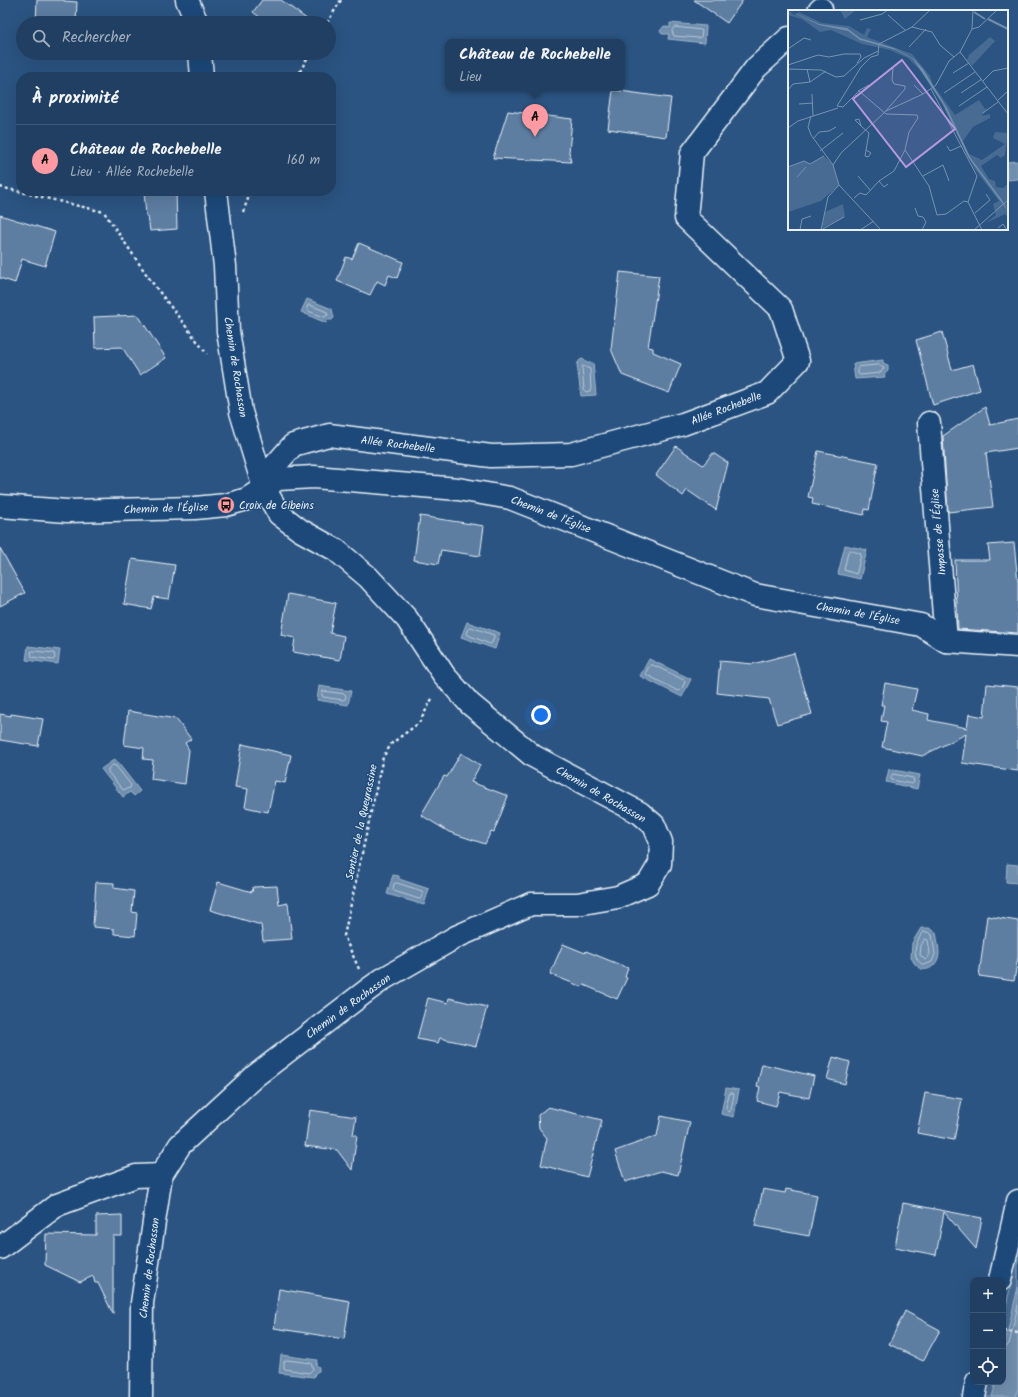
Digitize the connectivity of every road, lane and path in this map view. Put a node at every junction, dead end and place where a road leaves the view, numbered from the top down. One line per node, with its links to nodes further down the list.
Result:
1 (187, 0): 3 (street)
2 (341, 0): 4 (path)
3 (194, 16)
4 (331, 16)
5 (788, 39): 16 (street, Allée Rochebelle)
6 (201, 60): 8 (street)
7 (306, 60): 9 (path)
8 (202, 72)
9 (300, 72)
10 (0, 187): 11 (path)
11 (16, 191)
12 (37, 196): 14 (path)
13 (217, 196): 14 (street, Chemin de Rochasson)
14 (232, 353): 16 (street, Chemin de Rochasson)
15 (929, 423): 18 (street, Impasse de l'Église)
16 (263, 484): 17 (street, Chemin de l'Église); 18 (street, Chemin de l'Église); 20 (street, Chemin de Rochasson)
17 (0, 506)
18 (946, 641): 19 (street, Chemin de l'Église)
19 (1018, 646)
20 (444, 675): 21 (path, Sentier de la Queyrassine); 21 (street, Chemin de Rochasson)
21 (369, 989): 22 (street, Chemin de Rochasson)
22 (161, 1175): 24 (street); 29 (street, Chemin de Rochasson)
23 (1018, 1201): 25 (street)
24 (0, 1248)
25 (1001, 1277)
26 (1006, 1331): 27 (path)
27 (1018, 1333)
28 (976, 1385): 30 (street)
29 (141, 1397)
30 (974, 1397)

